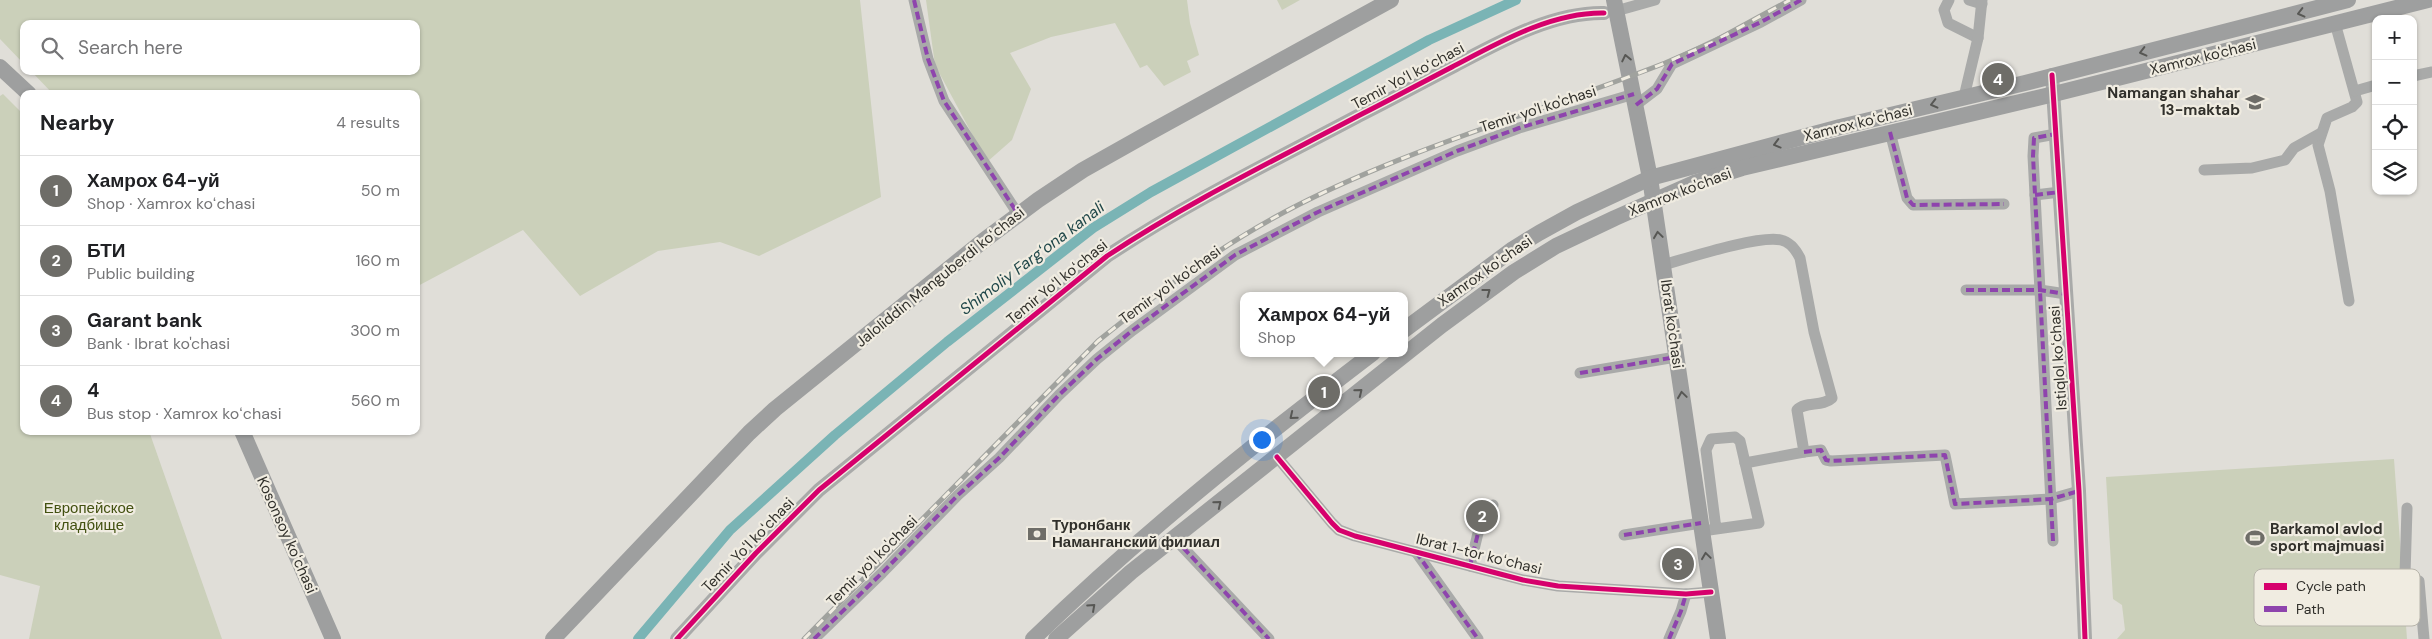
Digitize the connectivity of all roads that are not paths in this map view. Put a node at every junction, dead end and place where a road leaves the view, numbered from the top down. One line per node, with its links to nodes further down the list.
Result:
1 (914, 0): 33 (street)
2 (1390, 0): 33 (main road, Jaloliddin Manguberdi koʻchasi)
3 (1655, 0): 11 (street)
4 (1801, 0): 23 (street)
5 (1949, 0): 13 (street)
6 (1969, 0): 9 (street)
7 (2348, 0): 10 (main road, Xamrox koʻchasi)
8 (2428, 0): 12 (main road, Xamrox ko'chasi)
9 (1982, 2): 13 (street)
10 (2327, 3): 16 (main road, Xamrox koʻchasi, one-way to 16)
11 (1611, 8): 23 (main road, Ibrat ko'chasi, one-way to 11); 67 (street, Temir Yoʻl koʻchasi)
12 (2334, 23): 20 (street); 21 (main road, Xamrox ko'chasi)
13 (1978, 38): 22 (street)
14 (0, 67): 19 (main road)
15 (2432, 72): 17 (street)
16 (2052, 75): 21 (street, Istiqlol koʻchasi); 22 (main road, Xamrox koʻchasi)
17 (2417, 75)
18 (2372, 86): 20 (street)
19 (25, 90)
20 (2355, 91): 26 (street)
21 (2054, 94): 24 (main road, Xamrox ko'chasi); 25 (street, Istiqlol koʻchasi)
22 (1964, 97): 28 (main road, Xamrox koʻchasi, one-way to 28)
23 (1635, 100): 28 (main road, Ibrat ko'chasi); 68 (street, Temir yo'l ko'chasi)
24 (1890, 132): 31 (main road, Xamrox ko'chasi); 32 (street)
25 (2056, 134): 29 (street, Istiqlol koʻchasi); 30 (street)
26 (2321, 134): 27 (street); 38 (street)
27 (2204, 170)
28 (1650, 178): 31 (main road, Ibrat ko'chasi); 39 (main road, Xamrox koʻchasi)
29 (2060, 192): 30 (street); 37 (street, Istiqlol koʻchasi)
30 (2035, 195): 36 (street)
31 (1653, 200): 34 (main road, Ibrat ko'chasi, one-way to 31); 40 (main road, Xamrox ko'chasi, one-way to 31)
32 (2004, 204)
33 (1018, 214): 66 (main road, Jaloliddin Manguberdi koʻchasi)
34 (1663, 265): 43 (main road, Ibrat ko'chasi); 46 (street)
35 (1966, 290): 36 (street)
36 (2040, 290): 37 (street); 52 (street)
37 (2066, 294): 51 (street, Istiqlol koʻchasi)
38 (2349, 301)
39 (1408, 327)
40 (1408, 352)
41 (1368, 357): 48 (main road, one-way to 48)
42 (1402, 357): 47 (main road, Xamrox ko'chasi, one-way to 42)
43 (1676, 357): 44 (street); 55 (main road, Ibrat ko'chasi, one-way to 43)
44 (1580, 373)
45 (244, 435): 65 (main road, Kosonsoy koʻchasi)
46 (1804, 452): 49 (street); 52 (street)
47 (1277, 457): 50 (main road, Xamrox ko'chasi); 59 (street, Ibrat 1-tor koʻchasi)
48 (1234, 463): 50 (street); 69 (main road)
49 (1745, 463): 55 (street); 55 (street)
50 (1247, 481): 57 (main road, Xamrox ko'chasi, one-way to 50)
51 (2079, 491): 52 (street); 75 (street, Istiqlol koʻchasi)
52 (2051, 499): 58 (street)
53 (1493, 505): 60 (street)
54 (2407, 508): 61 (street)
55 (1706, 528): 56 (street); 62 (main road, Ibrat ko'chasi, one-way to 55)
56 (1624, 535)
57 (1175, 539): 70 (main road, Xamrox ko'chasi, one-way to 57); 71 (street)
58 (2053, 541)
59 (1416, 552): 60 (street, Ibrat 1-tor koʻchasi); 72 (street)
60 (1470, 566): 64 (street, Ibrat 1-tor koʻchasi)
61 (2405, 569)
62 (1711, 592): 64 (street, Ibrat 1-tor koʻchasi); 74 (main road, Ibrat ko'chasi)
63 (2420, 593): 76 (street)
64 (1686, 594): 73 (street)
65 (333, 639)
66 (553, 639)
67 (677, 639)
68 (814, 639)
69 (1033, 639)
70 (1056, 639)
71 (1269, 639)
72 (1478, 639)
73 (1669, 639)
74 (1718, 639)
75 (2085, 639)
76 (2424, 639)

